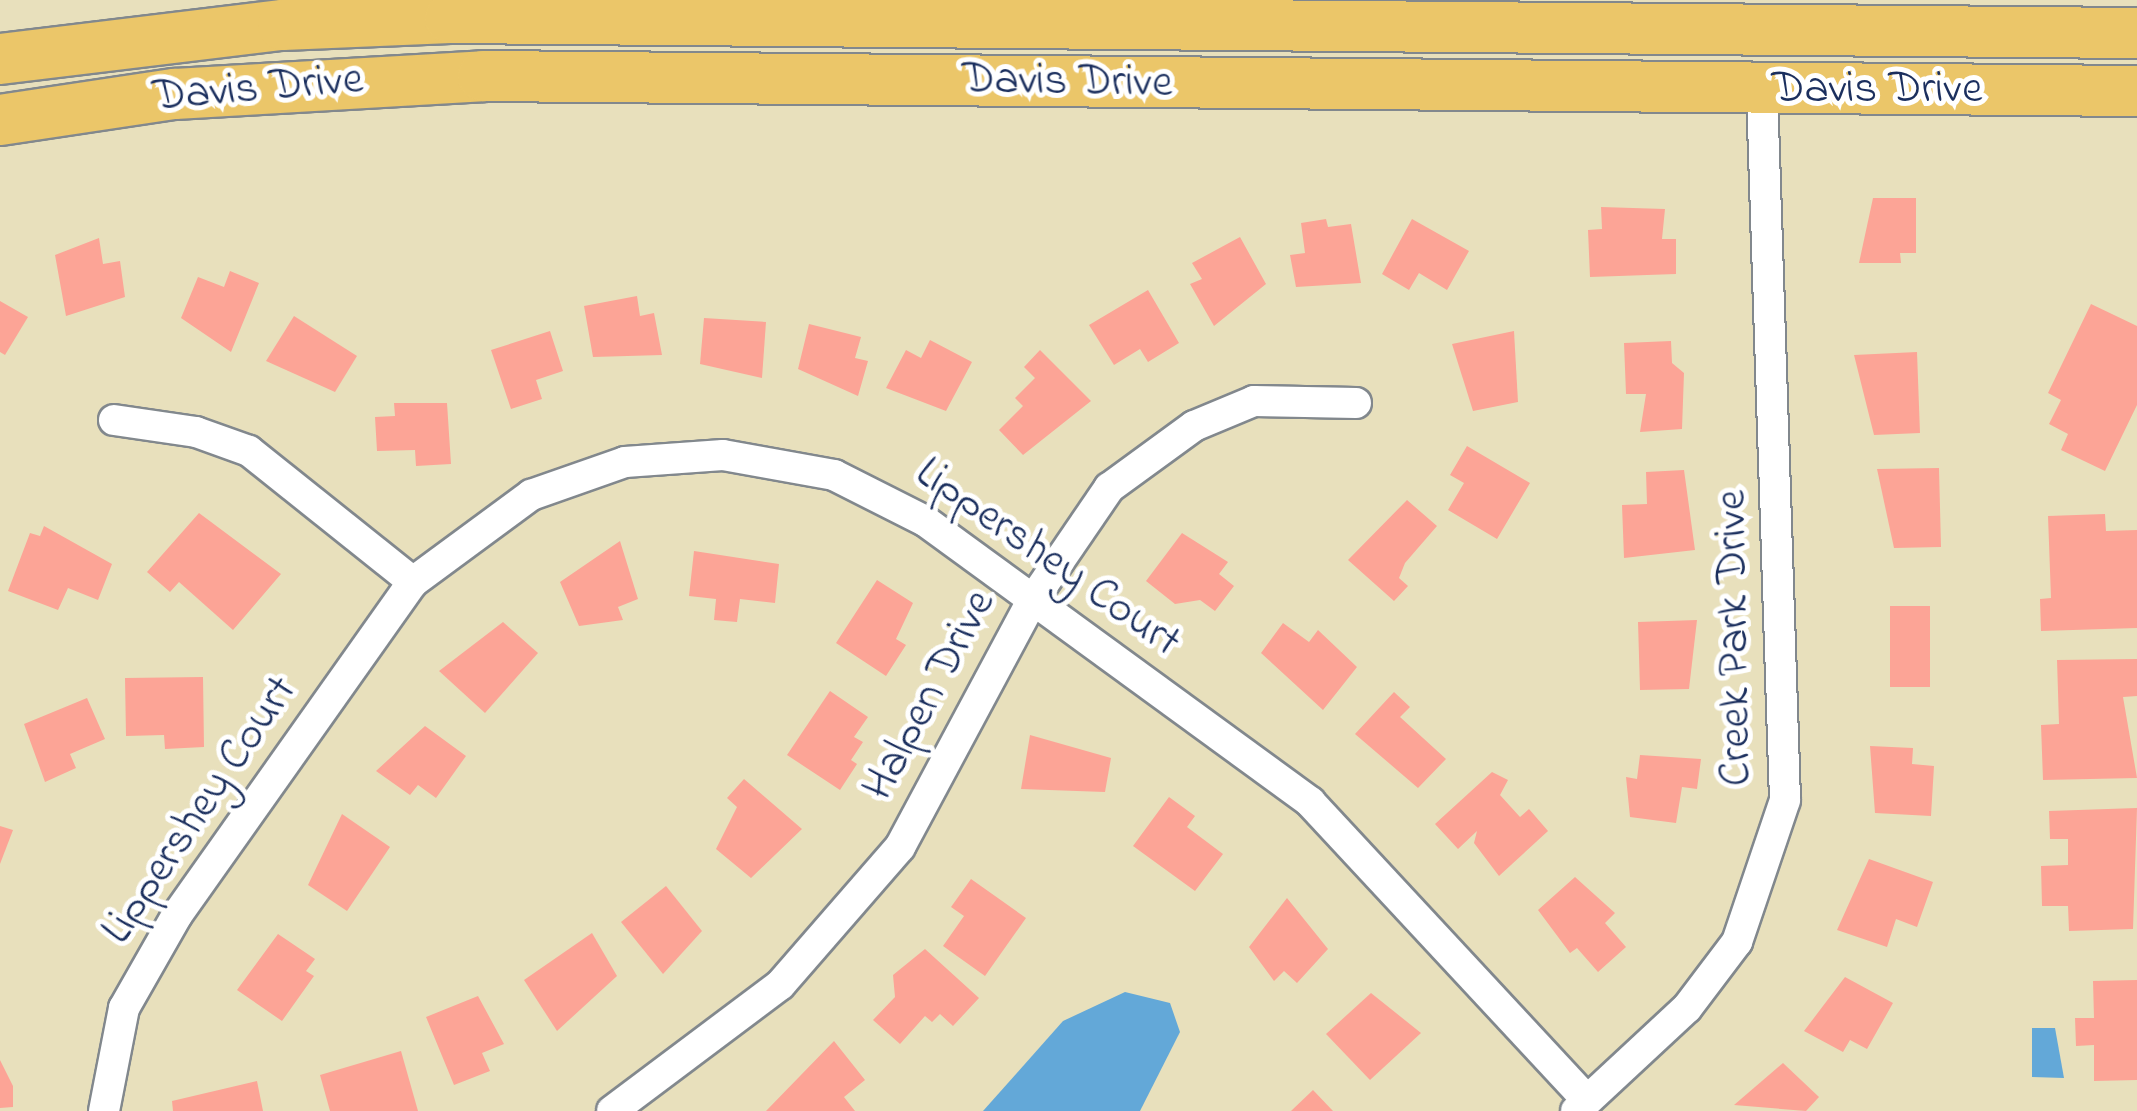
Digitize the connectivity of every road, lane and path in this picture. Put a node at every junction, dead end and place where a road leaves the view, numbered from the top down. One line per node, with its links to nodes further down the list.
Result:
1 (877, 11): 2 (main road, Davis Drive); 4 (main road, Davis Drive)
2 (989, 11): 3 (main road, Davis Drive)
3 (2137, 33)
4 (0, 59)
5 (1762, 90): 6 (main road, Davis Drive); 7 (main road, Davis Drive); 12 (street, Creek Park Drive)
6 (2137, 90)
7 (0, 120)
8 (1356, 403): 11 (street, Halpen Drive)
9 (114, 420): 10 (street)
10 (414, 582): 11 (street, Lippershey Court); 13 (street, Lippershey Court)
11 (1032, 601): 12 (street, Lippershey Court); 14 (street, Halpen Drive)
12 (1581, 1106)
13 (104, 1111)
14 (612, 1111)

